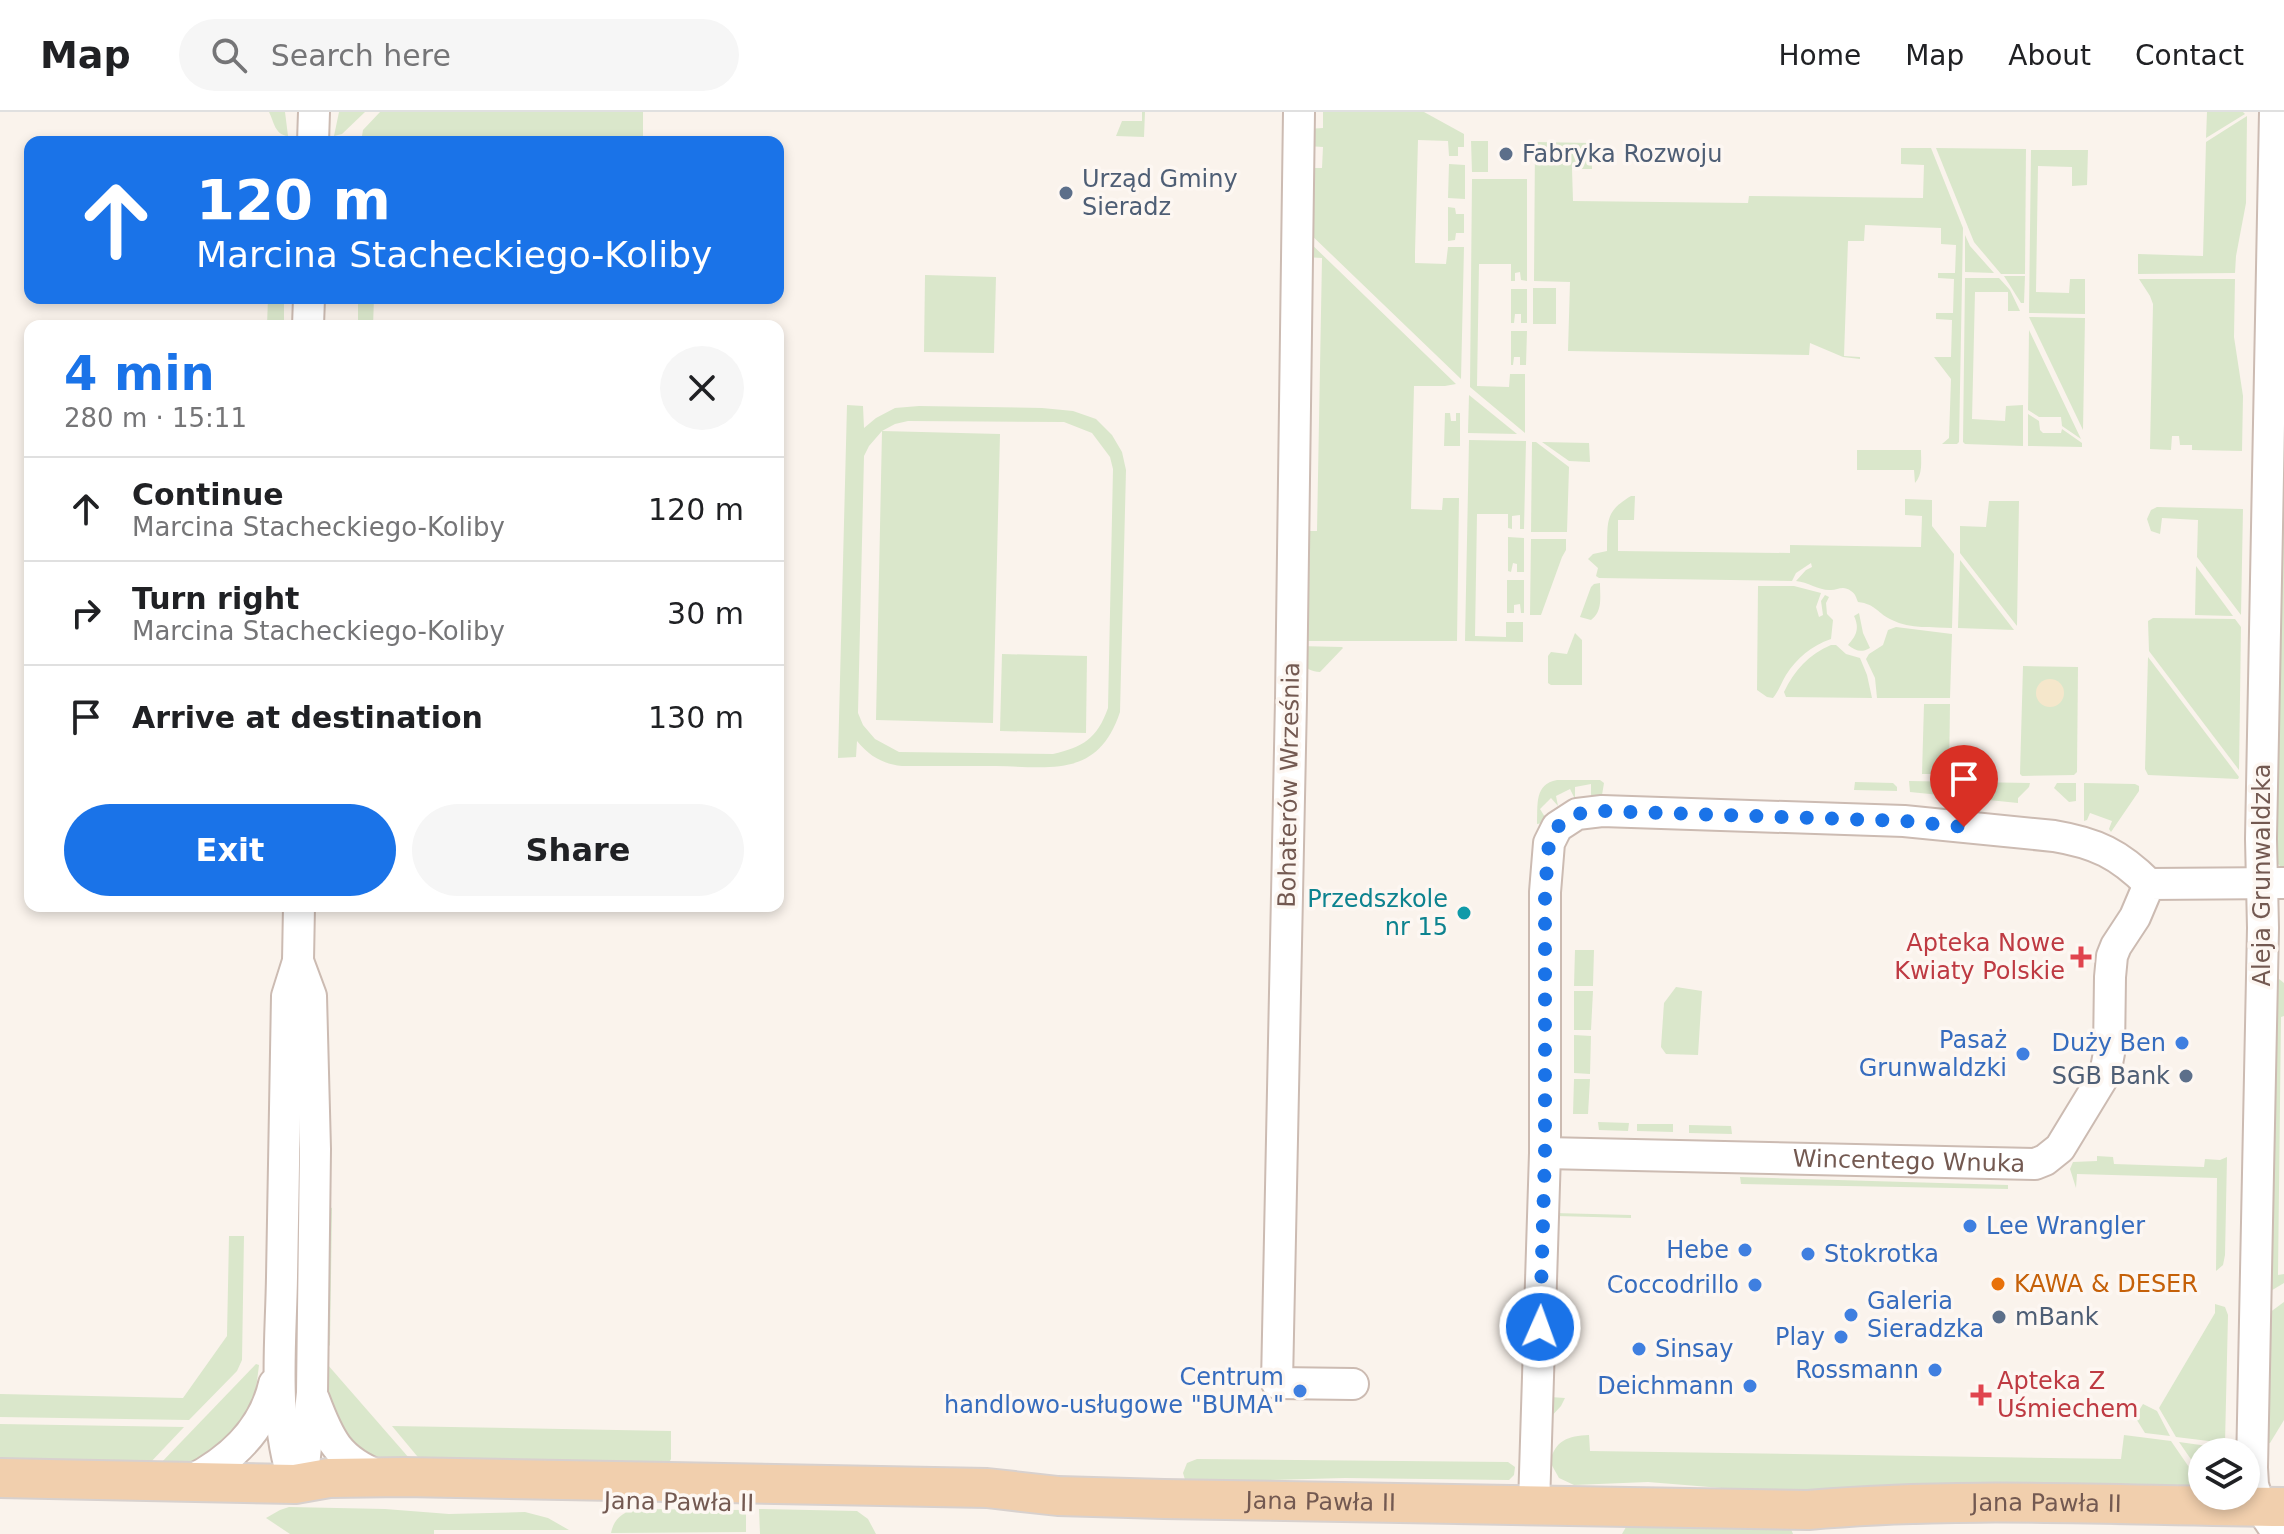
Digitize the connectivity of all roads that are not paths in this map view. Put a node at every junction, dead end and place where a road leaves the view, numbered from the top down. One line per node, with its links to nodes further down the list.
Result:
1 (314, 112): 4 (street)
2 (1299, 112): 13 (street, Bohaterów Września)
3 (2275, 112): 6 (street, Aleja Grunwaldzka)
4 (313, 136)
5 (2284, 349): 6 (street)
6 (2270, 377): 7 (street, Aleja Grunwaldzka)
7 (2273, 883): 8 (street); 15 (street, Aleja Grunwaldzka)
8 (2149, 884): 11 (street, Wincentego Wnuka); 11 (street)
9 (299, 912): 10 (street)
10 (298, 961): 12 (street); 14 (street)
11 (1545, 1153): 20 (street)
12 (281, 1355): 18 (street); 19 (street)
13 (1353, 1384)
14 (312, 1393): 16 (street); 19 (street)
15 (2249, 1438)
16 (380, 1476): 19 (main road, Jana Pawła II); 21 (main road, Jana Pawła II)
17 (0, 1478): 18 (main road, Jana Pawła II)
18 (190, 1481): 19 (main road, Jana Pawła II)
19 (288, 1483): 21 (main road, Jana Pawła II)
20 (1534, 1491): 21 (main road, Jana Pawła II); 24 (main road, Jana Pawła II)
21 (1058, 1496)
22 (2260, 1496): 26 (street, Aleja Grunwaldzka)
23 (2188, 1501): 24 (main road, Jana Pawła II)
24 (1808, 1510): 26 (main road, Jana Pawła II)
25 (2226, 1510): 26 (main road, Jana Pawła II)
26 (2277, 1522)

